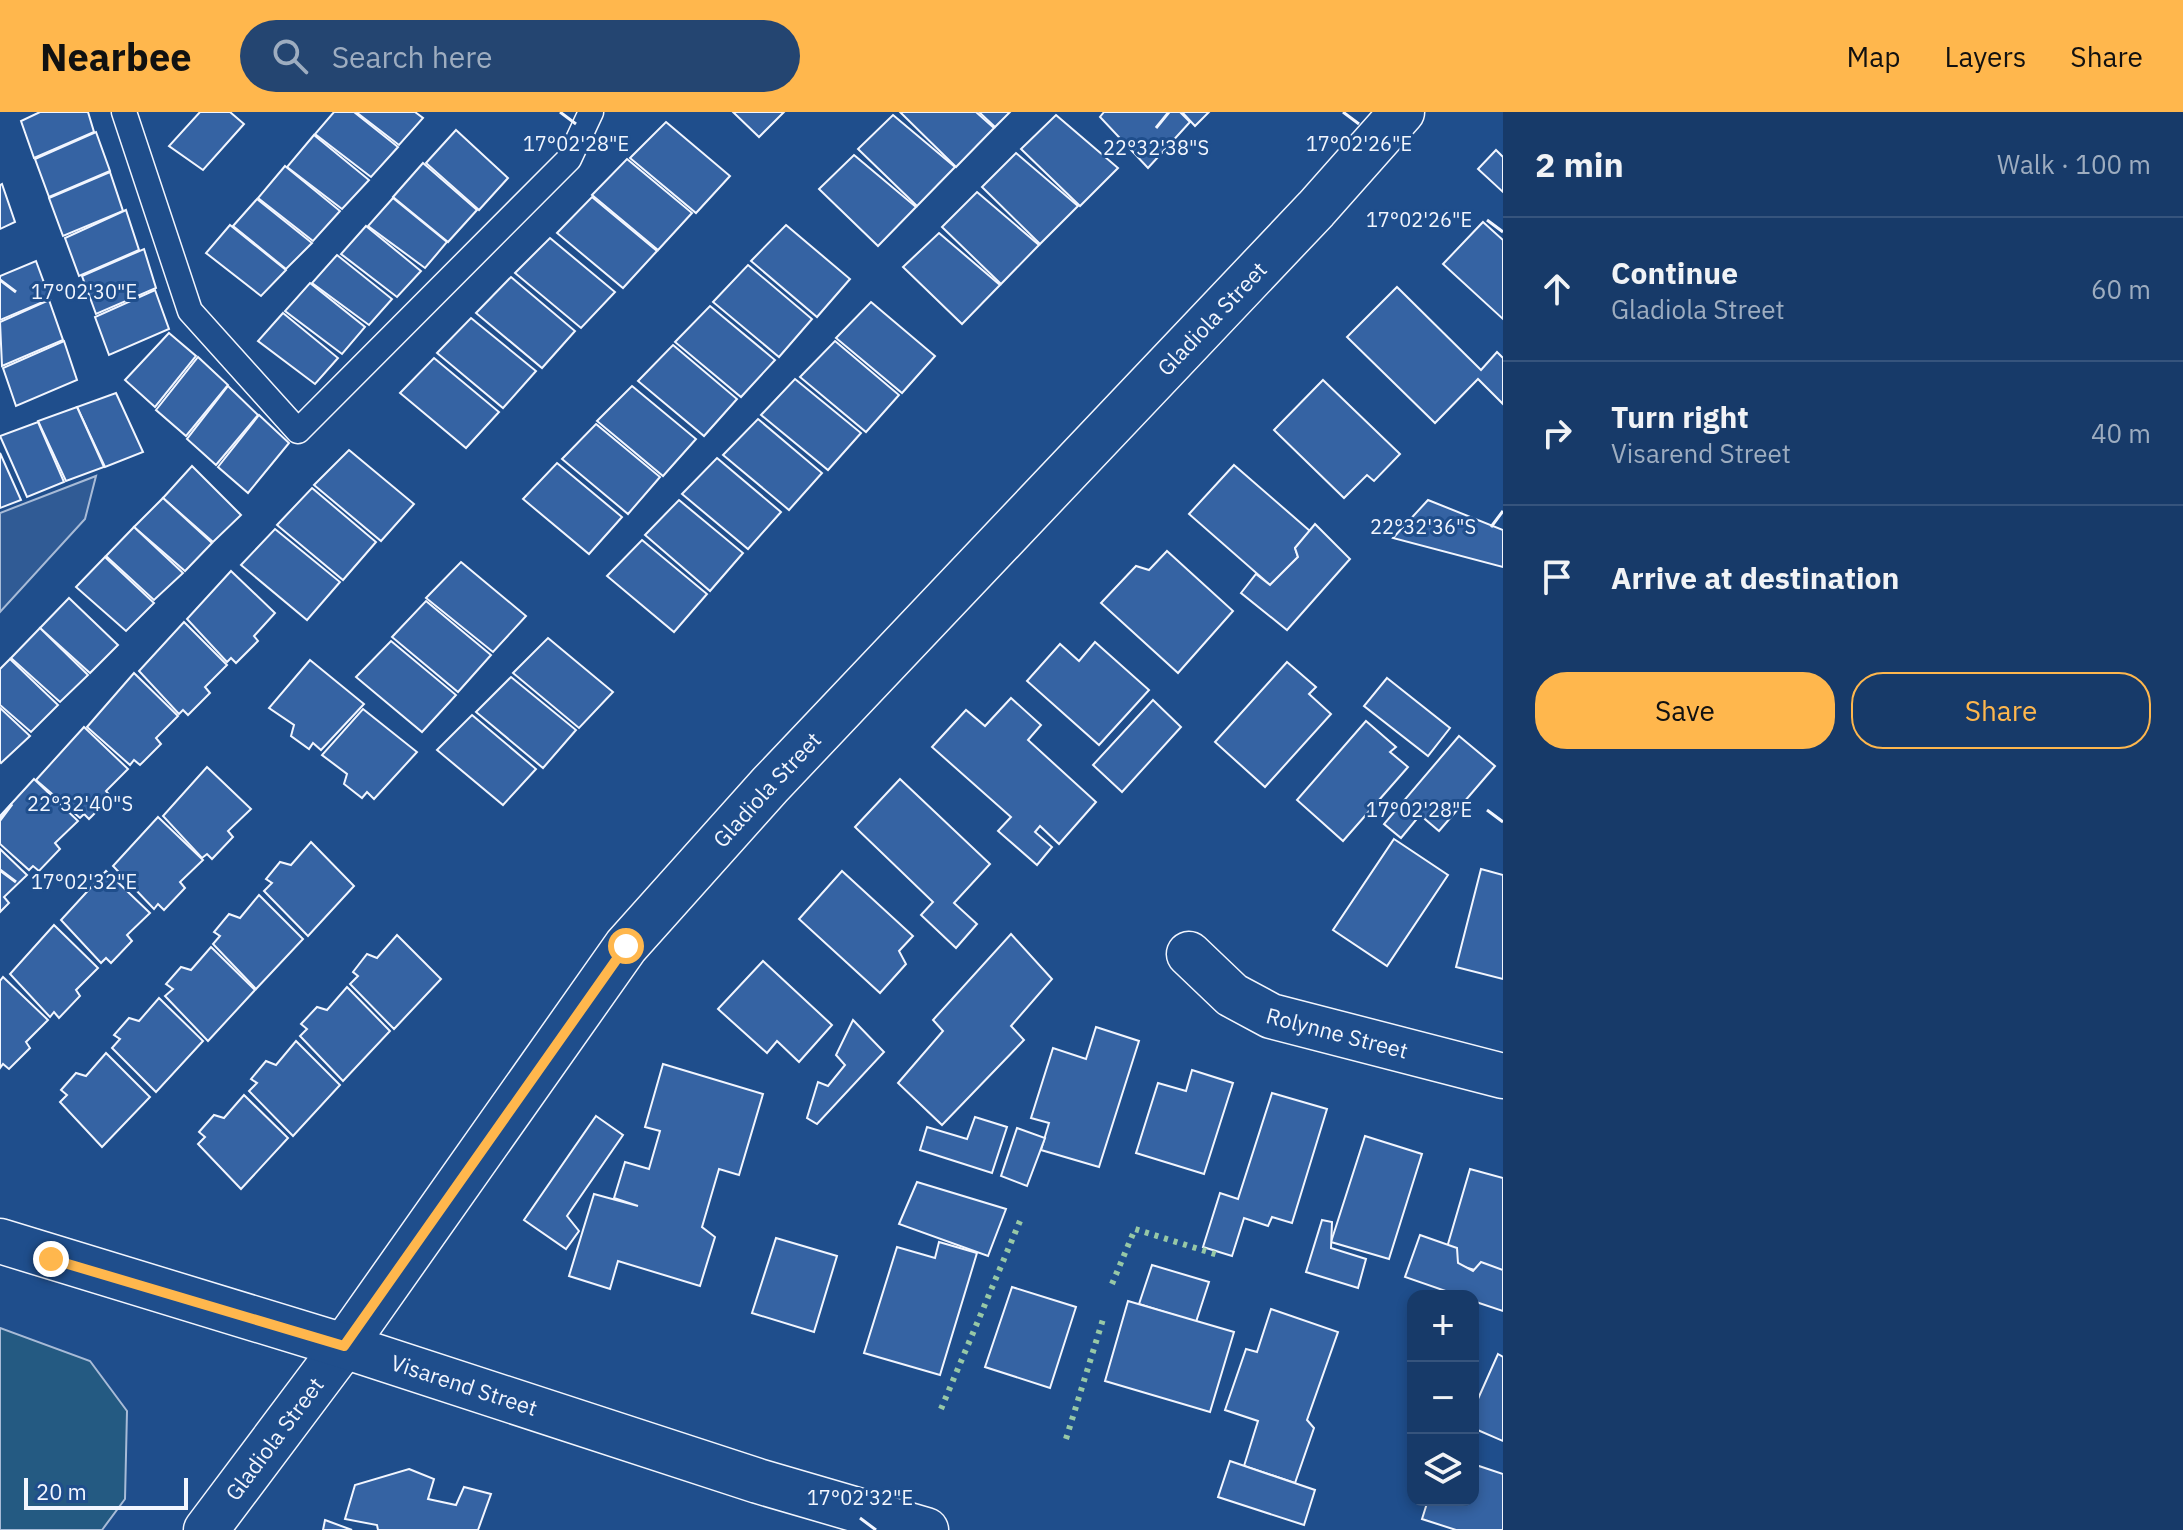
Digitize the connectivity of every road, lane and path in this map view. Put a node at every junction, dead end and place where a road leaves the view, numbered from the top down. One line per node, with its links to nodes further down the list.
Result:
1 (124, 112): 2 (lane)
2 (591, 112)
3 (1402, 112): 7 (street, Gladiola Street)
4 (1189, 954): 5 (street, Rolynne Street)
5 (1503, 1076)
6 (0, 1241): 7 (street, Visarend Street)
7 (344, 1346): 8 (street, Gladiola Street); 9 (street, Visarend Street)
8 (206, 1530)
9 (926, 1530)

